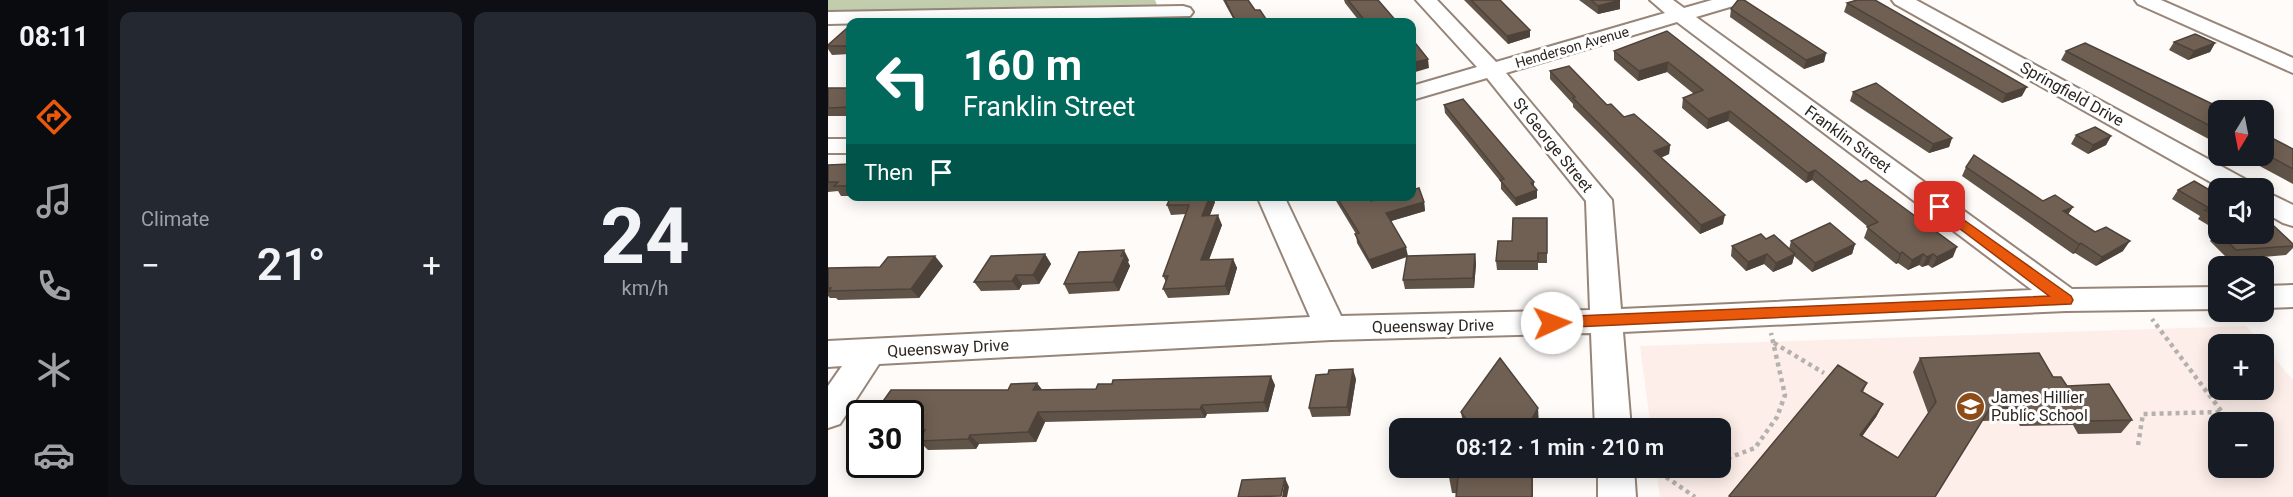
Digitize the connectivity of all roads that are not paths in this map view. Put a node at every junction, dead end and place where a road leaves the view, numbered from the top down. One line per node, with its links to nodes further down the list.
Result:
1 (1426, 0): 10 (street, St George Street)
2 (1660, 0): 7 (street, Franklin Street)
3 (1733, 0): 7 (street, Henderson Avenue)
4 (1902, 0): 14 (street, Springfield Drive)
5 (2145, 0): 9 (street)
6 (1183, 11): 8 (street)
7 (1681, 16): 10 (street, Henderson Avenue); 21 (street, Franklin Street)
8 (828, 18)
9 (2293, 66)
10 (1492, 70): 11 (street, Henderson Avenue); 22 (street, St George Street)
11 (1416, 92)
12 (828, 146): 13 (street)
13 (846, 146)
14 (2223, 178)
15 (1272, 201): 23 (street)
16 (2274, 206): 17 (street)
17 (2293, 216)
18 (2293, 296): 19 (street)
19 (2274, 297)
20 (2208, 298): 21 (street, Queensway Drive)
21 (2066, 300): 22 (street, Queensway Drive)
22 (1606, 321): 23 (street, Queensway Drive); 27 (street, St George Street)
23 (1332, 328): 24 (street, Queensway Drive)
24 (869, 353): 25 (street, Queensway Drive); 26 (street)
25 (828, 354)
26 (828, 414)
27 (1612, 418)
28 (1616, 478): 29 (street)
29 (1617, 497)

